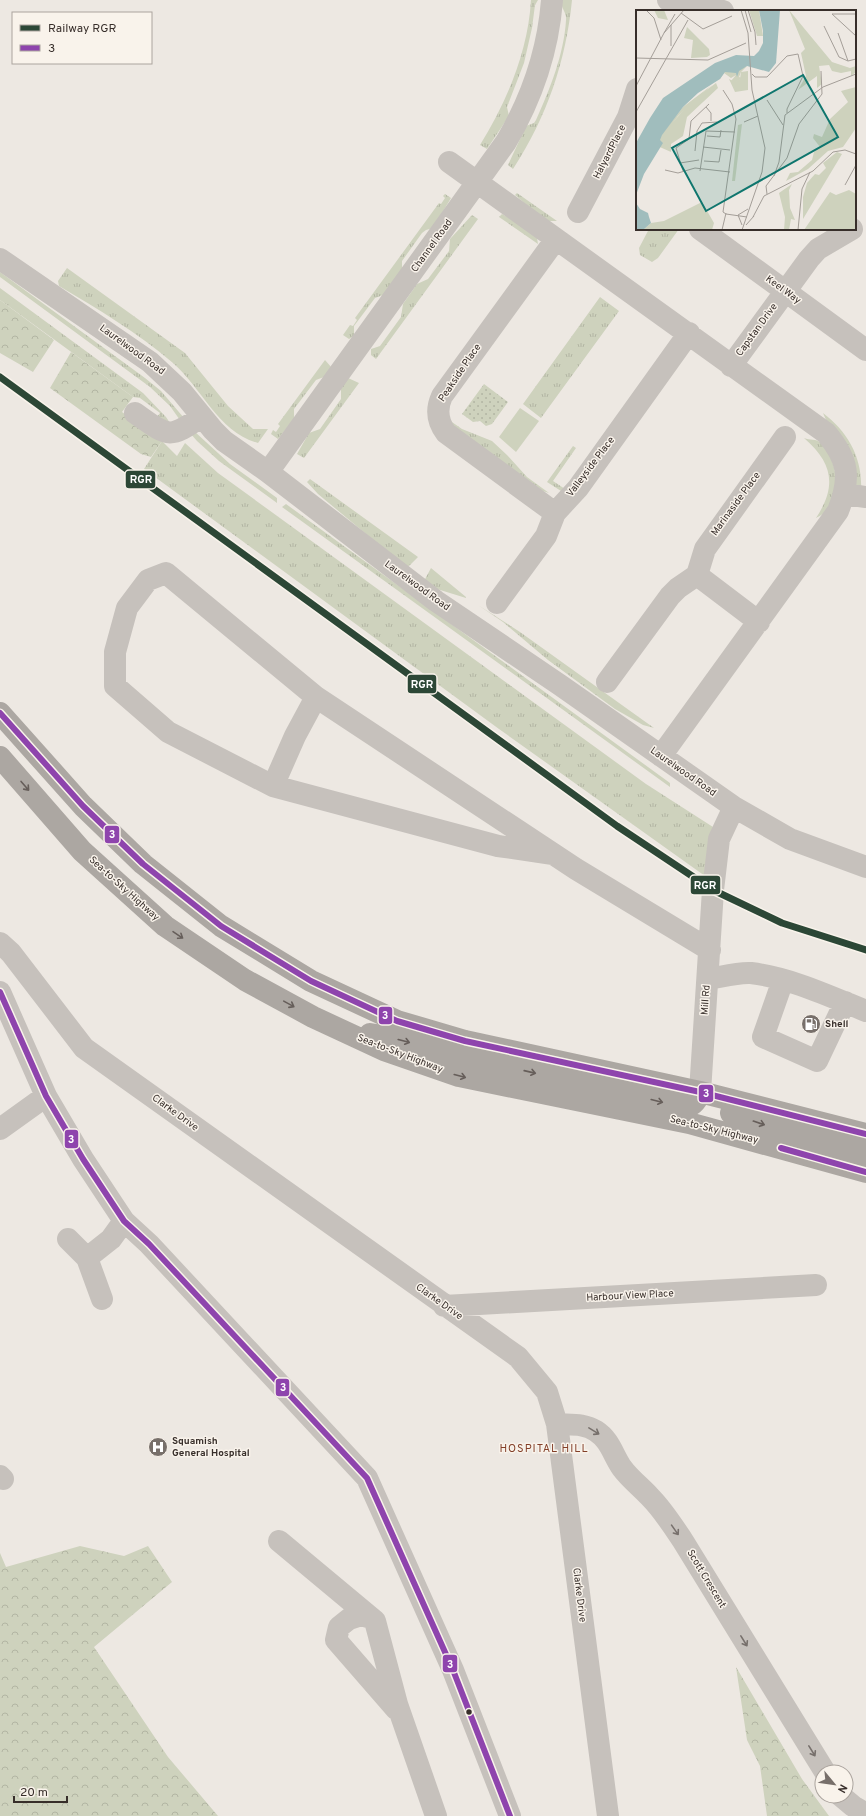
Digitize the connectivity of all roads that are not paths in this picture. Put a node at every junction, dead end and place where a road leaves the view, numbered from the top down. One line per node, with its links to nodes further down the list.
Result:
1 (552, 0): 8 (street, Channel Road)
2 (660, 0): 4 (street)
3 (668, 0): 5 (street)
4 (657, 10)
5 (718, 10)
6 (636, 93): 9 (street, HalyardPlace)
7 (449, 162): 8 (street)
8 (478, 182): 14 (street); 23 (street, Channel Road)
9 (578, 212)
10 (856, 229): 13 (street)
11 (701, 230): 16 (street, Keel Way)
12 (850, 230): 16 (street, Capstan Drive)
13 (866, 235)
14 (556, 239): 17 (street); 26 (street, Peakside Place)
15 (0, 259): 21 (street, Laurelwood Road)
16 (785, 292): 18 (street, Keel Way); 19 (street, Capstan Drive)
17 (689, 333): 19 (street); 26 (street, Valleyside Place)
18 (866, 350)
19 (731, 366): 24 (street)
20 (135, 413): 21 (street)
21 (201, 416): 23 (street, Laurelwood Road)
22 (785, 437): 27 (street, Marinaside Place)
23 (268, 472): 33 (street, Laurelwood Road)
24 (845, 494): 25 (street); 29 (street)
25 (866, 497)
26 (555, 513): 28 (street, Valleyside Place)
27 (697, 575): 29 (street); 30 (street)
28 (497, 603)
29 (759, 622): 33 (street)
30 (607, 682)
31 (316, 697): 35 (street); 35 (street); 37 (street)
32 (0, 713): 47 (highway)
33 (661, 756): 36 (street, Laurelwood Road)
34 (0, 757): 46 (highway, Sea-to-Sky Highway, one-way to 46)
35 (273, 786): 37 (street)
36 (734, 807): 38 (street, Laurelwood Road); 40 (street, Mill Rd)
37 (553, 854): 40 (street)
38 (866, 867)
39 (0, 943): 58 (street, Clarke Drive)
40 (710, 950): 41 (street, Mill Rd)
41 (708, 979): 42 (street); 47 (street, Mill Rd)
42 (783, 980): 44 (street); 44 (street)
43 (0, 992): 48 (street)
44 (845, 1002): 45 (street)
45 (866, 1011)
46 (338, 1029): 47 (highway, one-way to 47); 52 (highway, Sea-to-Sky Highway, one-way to 52)
47 (700, 1092): 50 (highway); 51 (highway, one-way to 51)
48 (46, 1096): 49 (street); 53 (street)
49 (0, 1129)
50 (866, 1134)
51 (866, 1155)
52 (866, 1172)
53 (124, 1221): 55 (street); 67 (street)
54 (68, 1239): 55 (street)
55 (87, 1258): 57 (street)
56 (816, 1285): 58 (street, Harbour View Place)
57 (102, 1300)
58 (444, 1306): 59 (street, Clarke Drive)
59 (557, 1424): 63 (street, Scott Crescent, one-way to 63); 68 (street, Clarke Drive)
60 (279, 1541): 61 (street)
61 (371, 1618): 62 (street); 62 (street)
62 (400, 1713): 66 (street)
63 (820, 1764)
64 (851, 1804): 65 (street)
65 (866, 1814)
66 (436, 1816)
67 (510, 1816)
68 (608, 1816)

